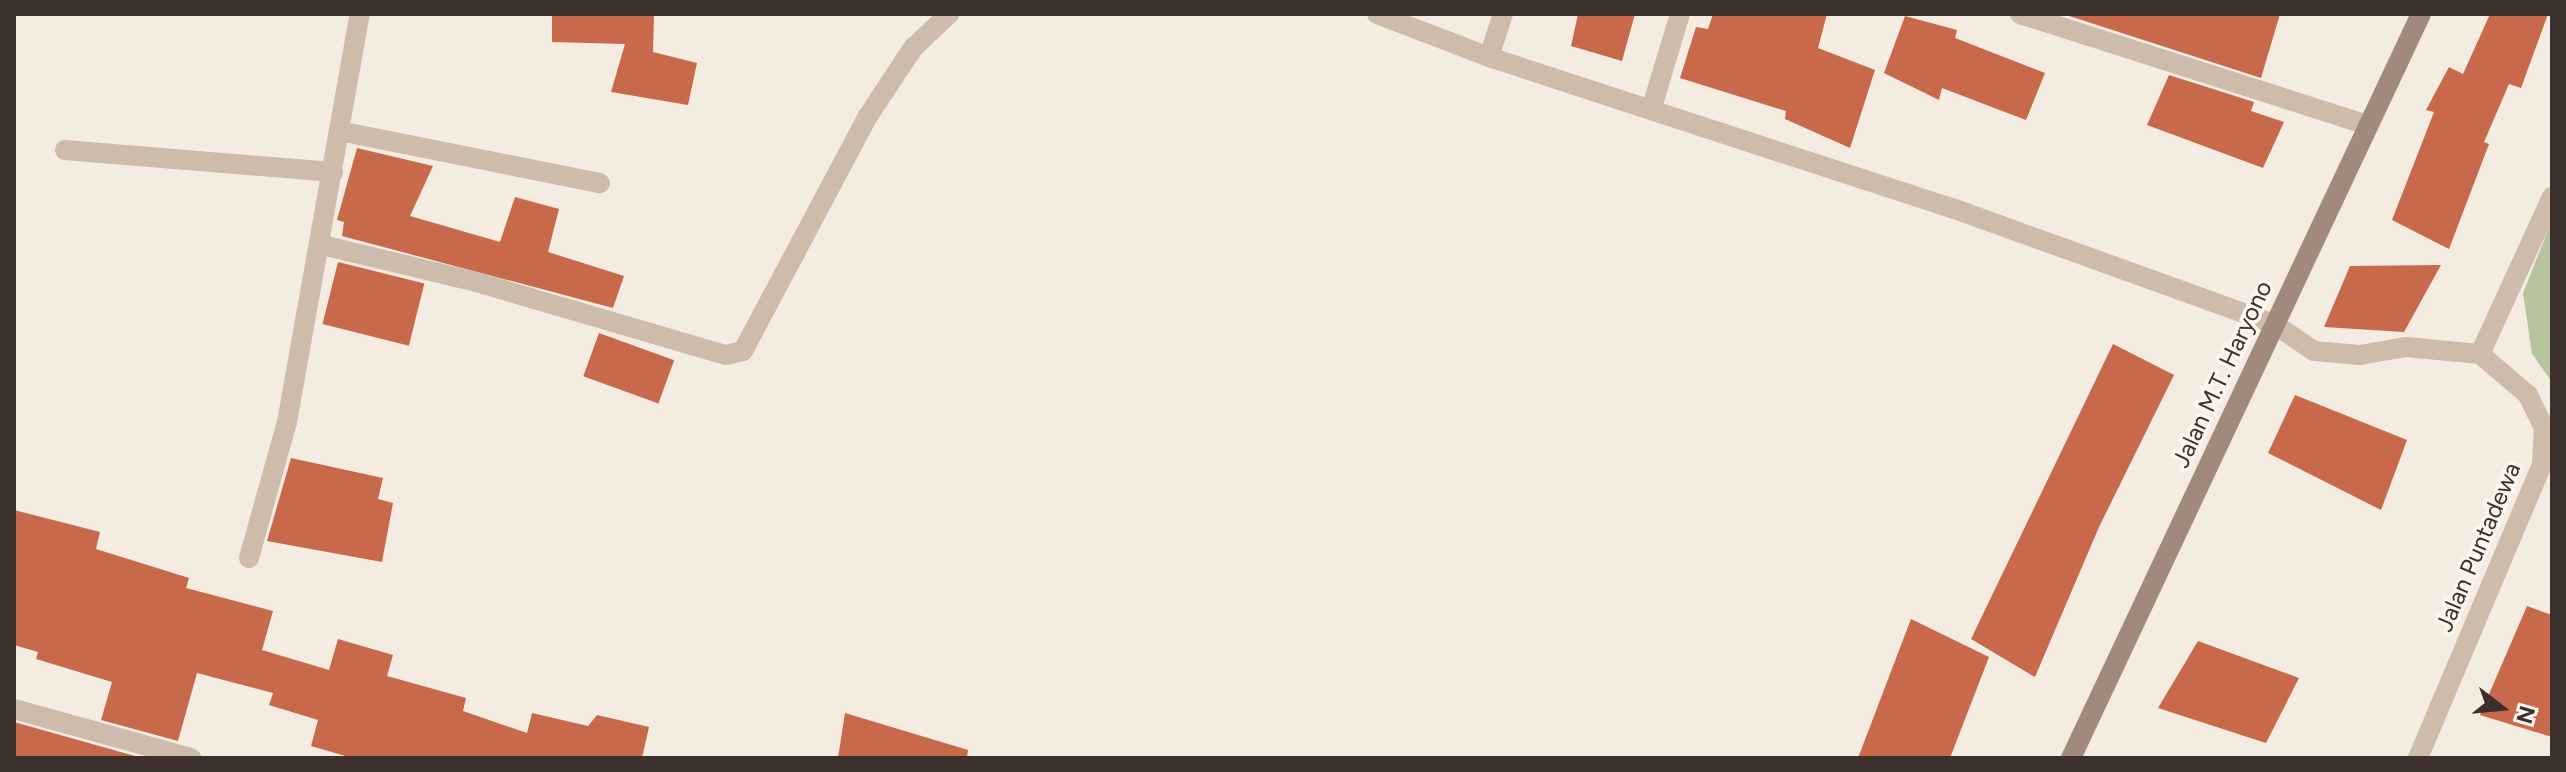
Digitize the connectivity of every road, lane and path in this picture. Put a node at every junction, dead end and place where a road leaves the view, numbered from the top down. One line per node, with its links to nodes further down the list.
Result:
1 (360, 14): 11 (street)
2 (949, 14): 16 (street)
3 (1377, 14): 8 (street)
4 (1503, 14): 8 (street)
5 (1680, 14): 9 (street)
6 (2020, 14): 10 (street)
7 (2421, 14): 10 (main road, Jalan M.T. Haryono)
8 (1489, 57): 9 (street)
9 (1651, 110): 17 (street)
10 (2367, 125): 17 (main road, Jalan M.T. Haryono)
11 (339, 131): 13 (street); 14 (street)
12 (65, 150): 13 (street)
13 (333, 172): 16 (street)
14 (600, 183)
15 (2552, 197): 18 (street)
16 (322, 245): 19 (street)
17 (2274, 324): 18 (street); 22 (main road, Jalan M.T. Haryono)
18 (2480, 354): 23 (street, Jalan Puntadewa)
19 (249, 558)
20 (14, 709): 21 (street)
21 (191, 758)
22 (2071, 758)
23 (2418, 758)

